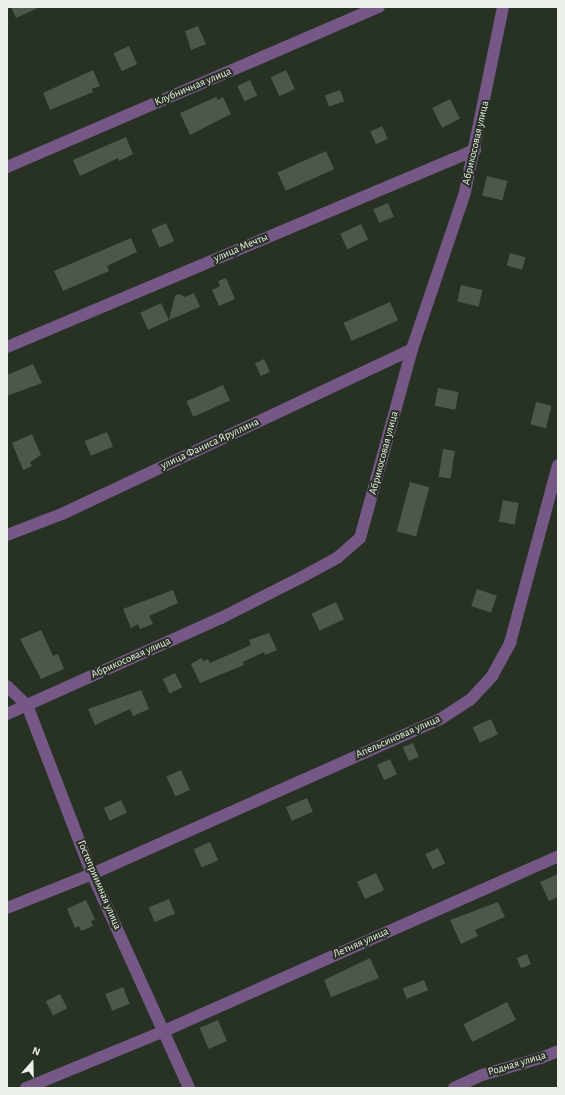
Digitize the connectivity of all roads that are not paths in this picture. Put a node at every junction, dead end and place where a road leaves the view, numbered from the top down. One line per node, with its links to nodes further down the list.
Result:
1 (380, 7): 4 (street, Клубничная улица)
2 (503, 7): 3 (street, Абрикосовая улица)
3 (475, 150): 5 (street, улица Мечты); 6 (street, Абрикосовая улица)
4 (7, 167)
5 (7, 347)
6 (412, 349): 8 (street, улица Фаниса Яруллина); 10 (street, Абрикосовая улица)
7 (558, 465): 13 (street, Апельсиновая улица)
8 (7, 535)
9 (7, 686): 10 (street, Гостеприимная улица)
10 (27, 705): 11 (street, Абрикосовая улица); 13 (street, Гостеприимная улица)
11 (7, 714)
12 (558, 856): 15 (street, Летняя улица)
13 (92, 874): 14 (street, Апельсиновая улица); 15 (street, Гостеприимная улица)
14 (7, 908)
15 (164, 1031): 17 (street, Летняя улица); 18 (street, Гостеприимная улица)
16 (558, 1050): 19 (street, Родная улица)
17 (26, 1088)
18 (189, 1088)
19 (454, 1088)

